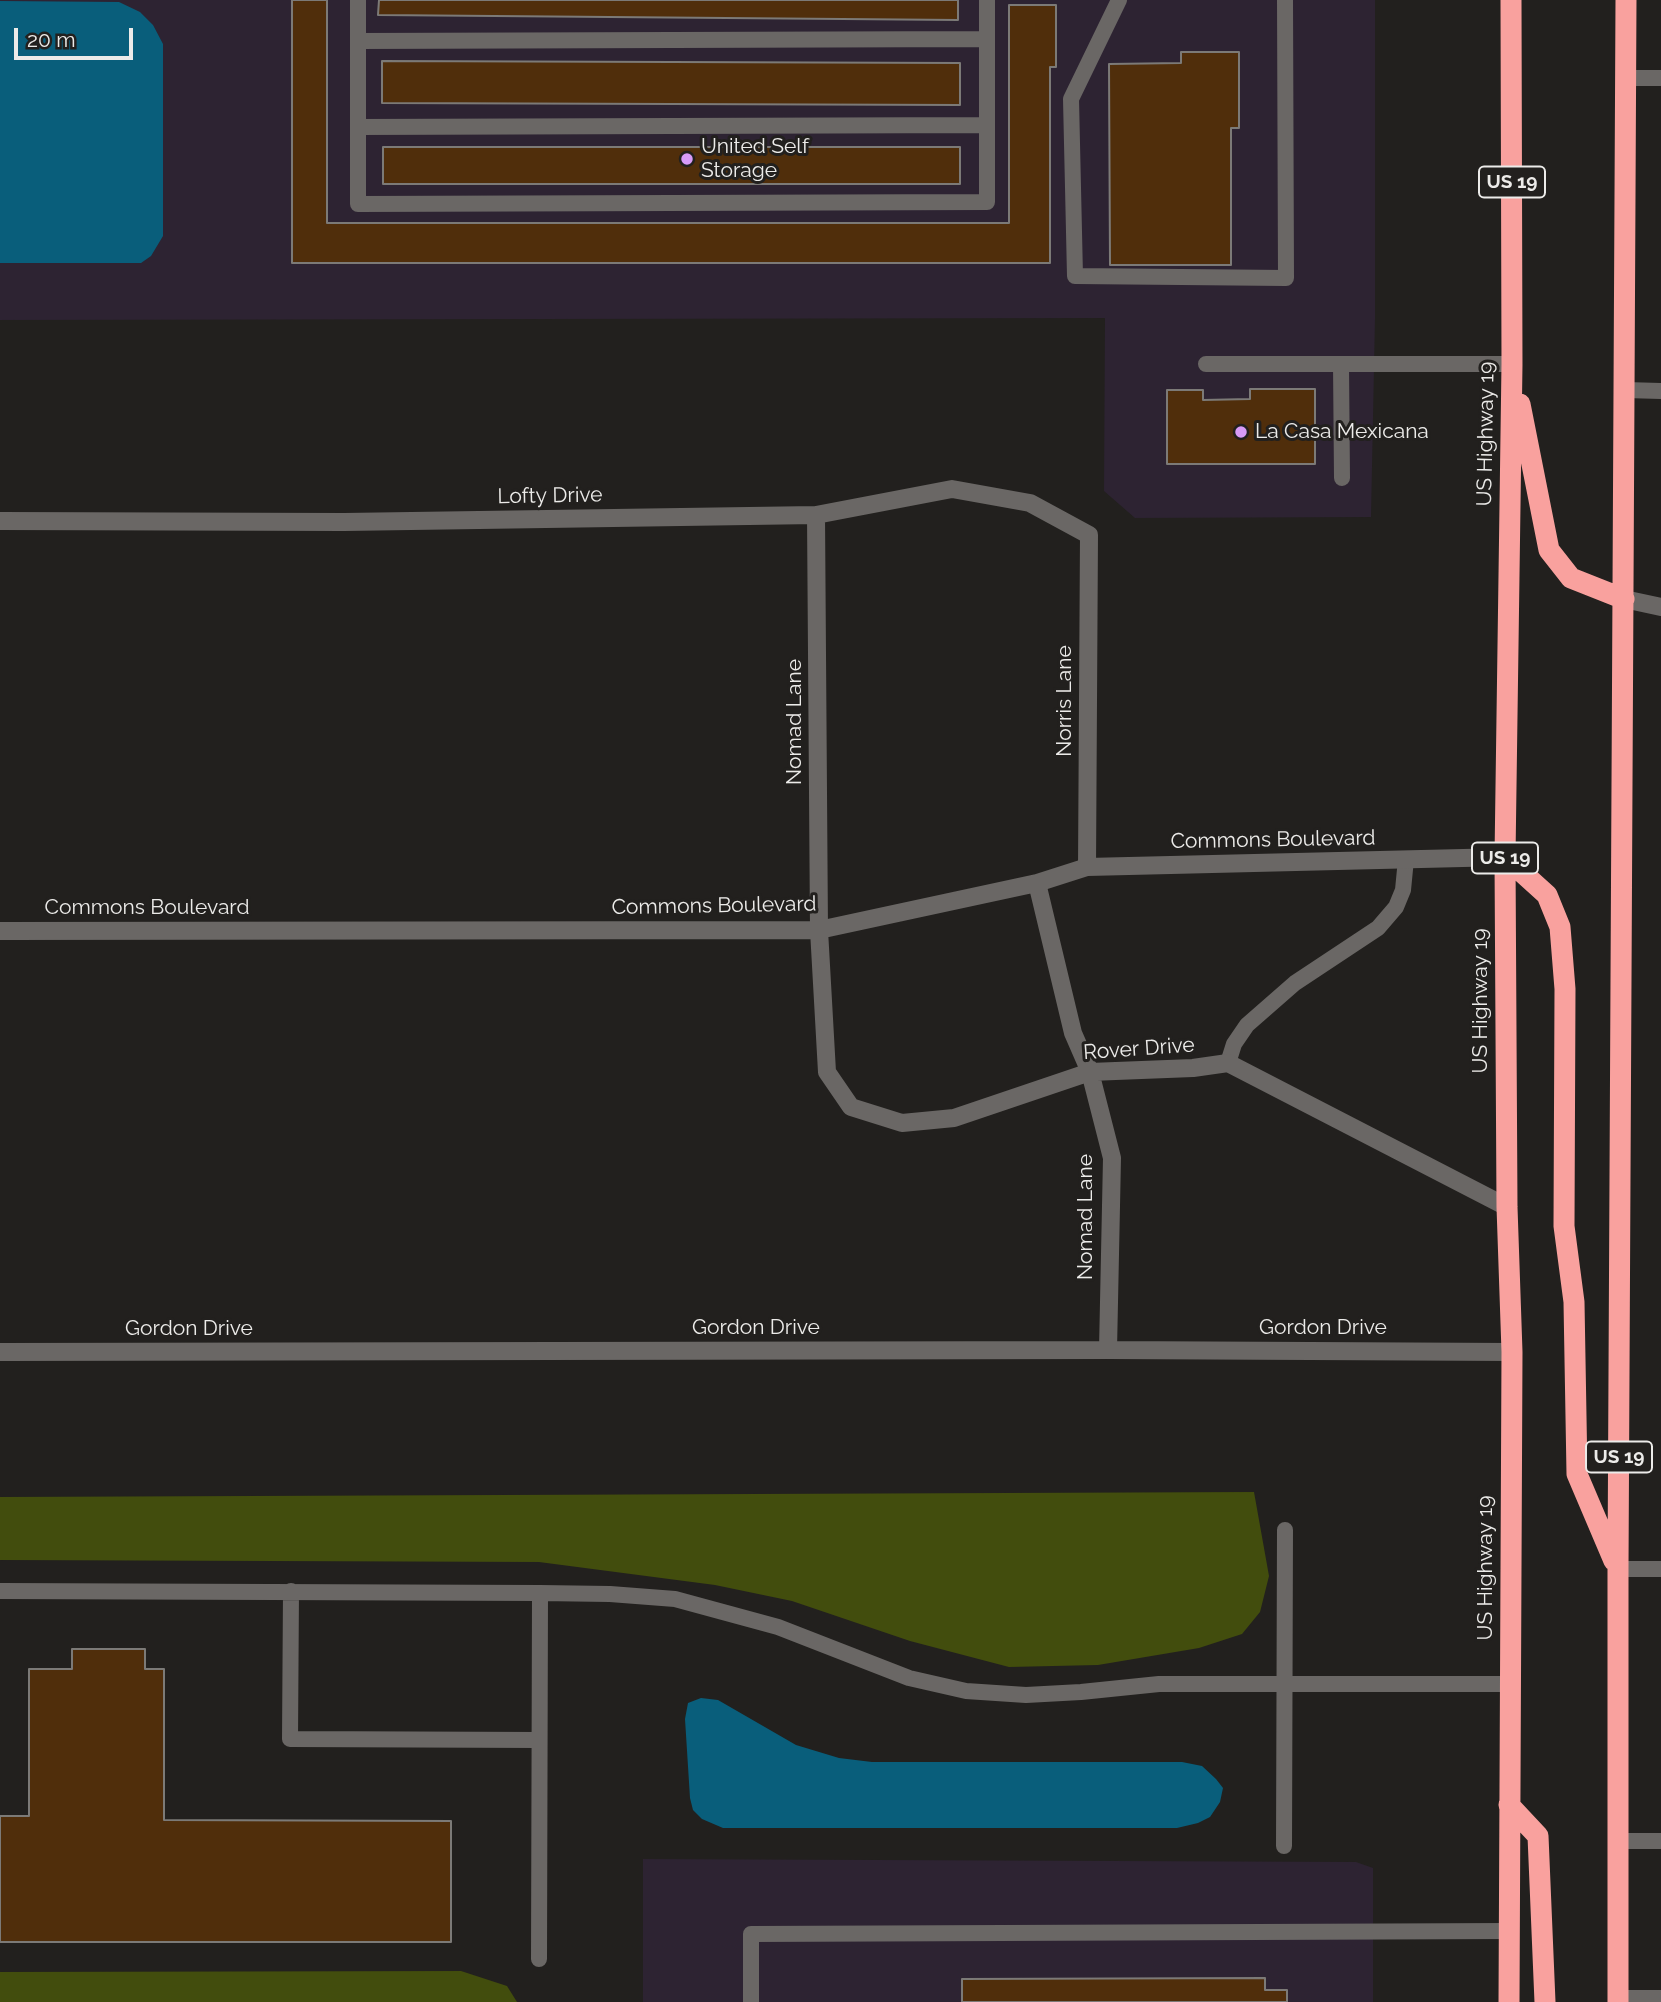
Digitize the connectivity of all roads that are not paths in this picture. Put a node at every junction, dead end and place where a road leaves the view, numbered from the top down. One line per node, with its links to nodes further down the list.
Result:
1 (358, 0): 8 (lane)
2 (986, 0): 7 (lane)
3 (1119, 0): 4 (lane)
4 (1285, 0)
5 (1511, 0): 15 (highway, US Highway 19 / US 19)
6 (1626, 0): 9 (highway, US 19)
7 (986, 39): 8 (lane); 11 (lane)
8 (358, 41): 12 (lane)
9 (1626, 78): 10 (lane); 16 (highway, US 19)
10 (1661, 78)
11 (986, 125): 12 (lane); 12 (lane)
12 (358, 127)
13 (1206, 364): 14 (lane)
14 (1341, 364): 15 (lane); 18 (lane)
15 (1512, 364): 22 (highway); 24 (highway, US Highway 19 / US 19)
16 (1625, 390): 17 (lane); 22 (highway, US 19)
17 (1661, 391)
18 (1342, 478)
19 (816, 515): 20 (street, Lofty Drive); 21 (street, Lofty Drive); 28 (street, Nomad Lane)
20 (0, 521)
21 (1089, 535): 26 (street, Norris Lane)
22 (1624, 599): 23 (street); 37 (highway, US 19)
23 (1661, 607)
24 (1505, 858): 25 (street, Commons Boulevard); 32 (highway, US Highway 19 / US 19); 37 (highway)
25 (1406, 859): 26 (street, Commons Boulevard); 30 (lane)
26 (1087, 867): 27 (street, Commons Boulevard)
27 (1037, 883): 28 (street, Commons Boulevard); 31 (street, Nomad Lane)
28 (819, 930): 29 (street, Commons Boulevard); 31 (street, Rover Drive)
29 (0, 931)
30 (1228, 1063): 31 (street, Rover Drive); 32 (street)
31 (1090, 1072): 33 (street, Nomad Lane)
32 (1507, 1207): 35 (highway, US Highway 19 / US 19)
33 (1108, 1350): 34 (street, Gordon Drive); 35 (street, Gordon Drive)
34 (0, 1352)
35 (1512, 1352): 43 (highway, US Highway 19 / US 19)
36 (1285, 1530): 42 (lane)
37 (1618, 1569): 38 (lane); 46 (highway, US 19)
38 (1661, 1569)
39 (0, 1591): 40 (lane)
40 (291, 1591): 41 (lane); 44 (lane)
41 (540, 1592): 42 (lane); 44 (lane)
42 (1284, 1684): 43 (lane); 48 (lane)
43 (1510, 1684): 45 (highway, US Highway 19 / US 19)
44 (539, 1740): 50 (lane)
45 (1509, 1805): 49 (highway, US Highway 19 / US 19); 55 (highway)
46 (1618, 1841): 47 (lane); 52 (highway, US 19)
47 (1661, 1841)
48 (1284, 1846)
49 (1509, 1931): 53 (lane); 54 (highway, US Highway 19 / US 19)
50 (539, 1959)
51 (1661, 1998): 52 (lane)
52 (1618, 2000)
53 (751, 2002)
54 (1509, 2002)
55 (1545, 2002)

